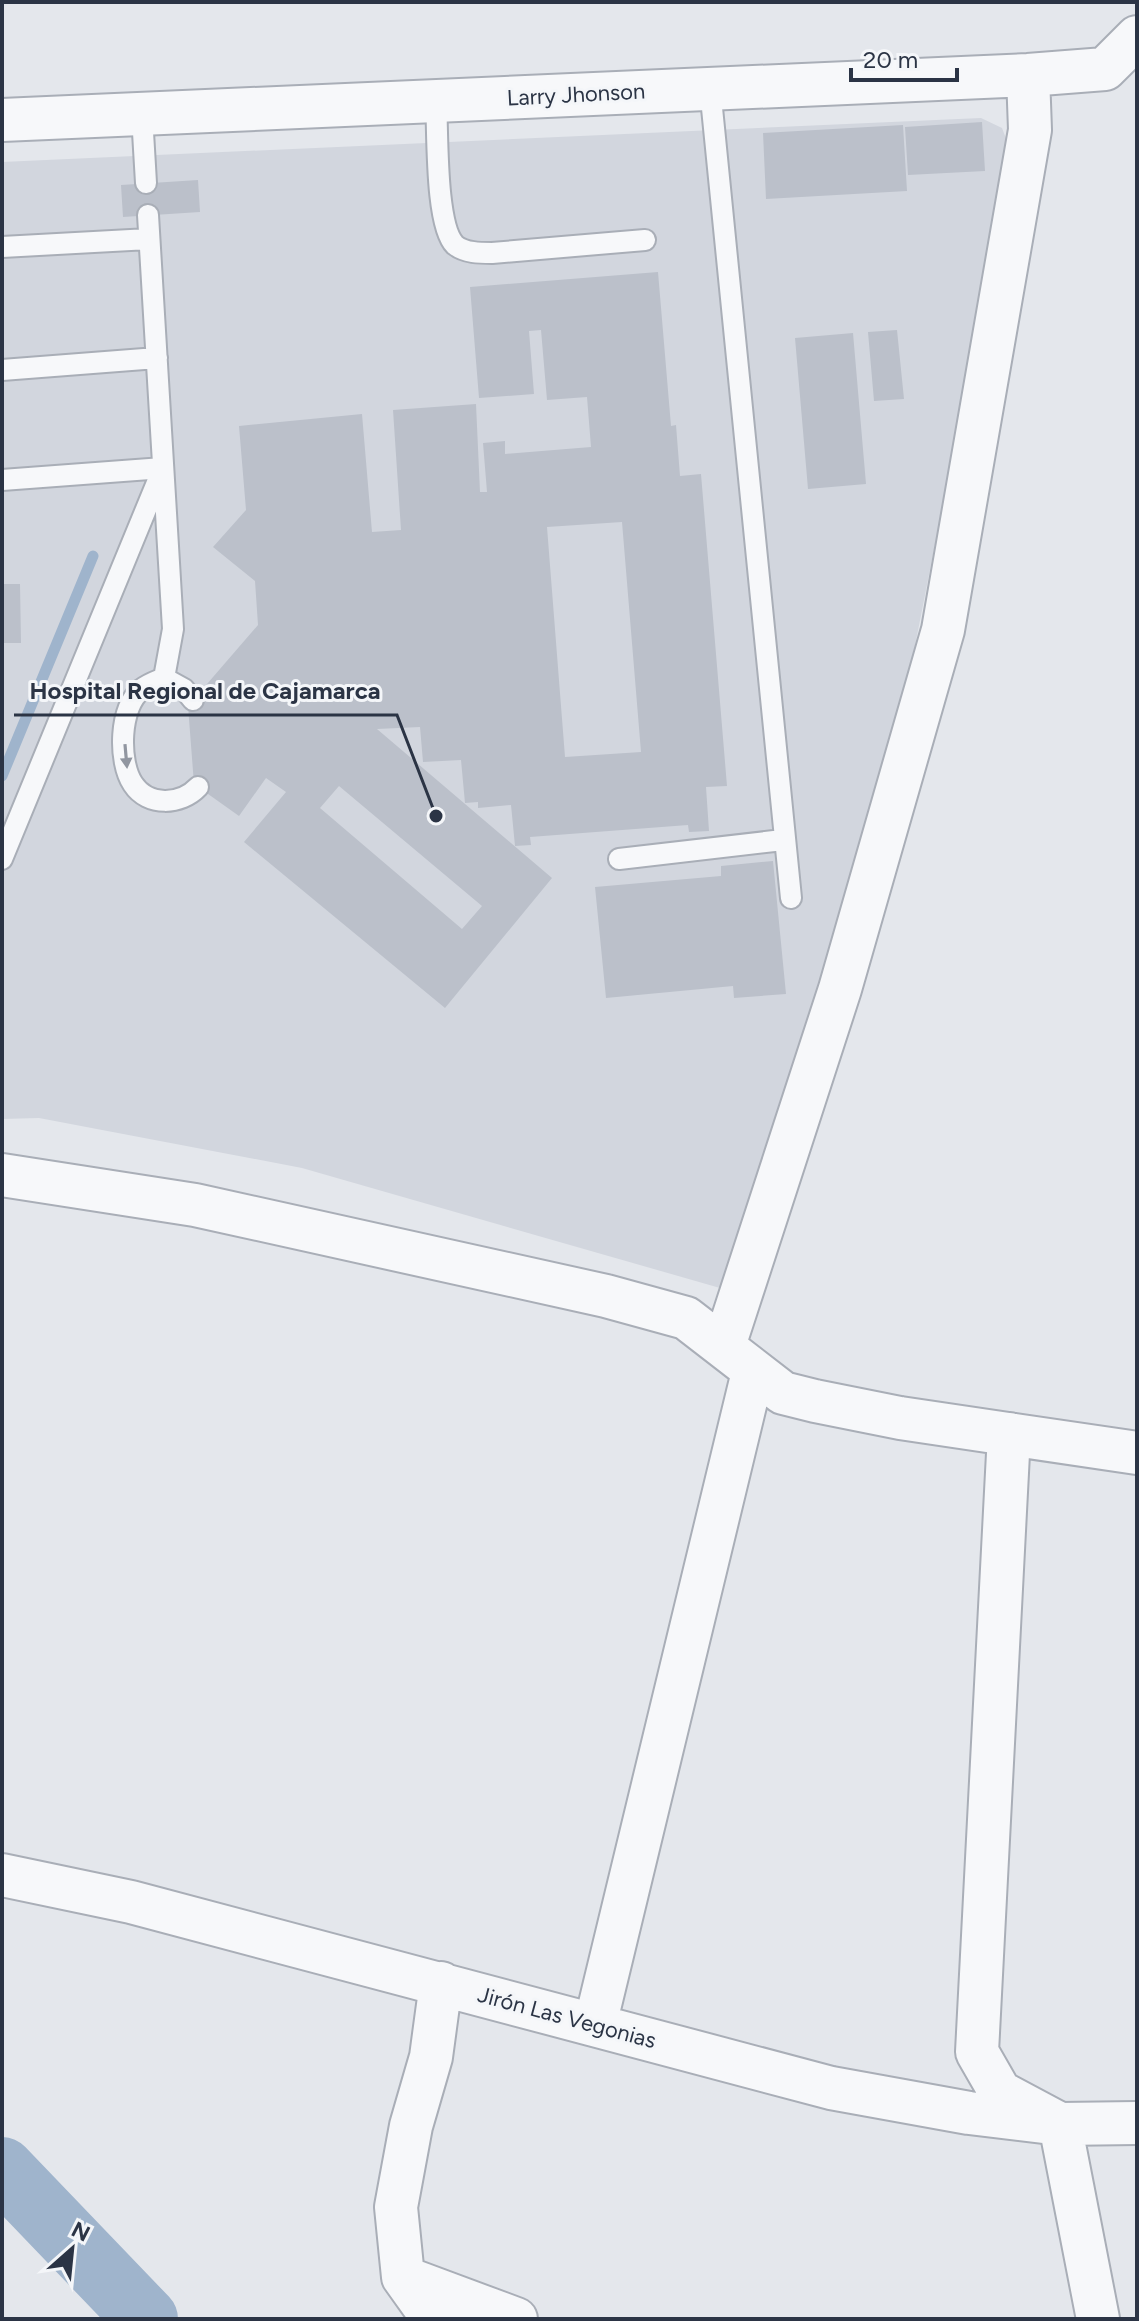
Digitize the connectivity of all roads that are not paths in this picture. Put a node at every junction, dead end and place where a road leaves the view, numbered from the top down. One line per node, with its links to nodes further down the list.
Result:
1 (1137, 37): 2 (street, Larry Jhonson)
2 (1028, 75): 3 (street, Larry Jhonson); 24 (street)
3 (710, 88): 4 (street, Larry Jhonson); 19 (lane)
4 (436, 101): 5 (street, Larry Jhonson); 10 (lane)
5 (142, 115): 6 (street, Larry Jhonson); 7 (lane)
6 (2, 120)
7 (146, 183)
8 (148, 215): 9 (lane)
9 (149, 239): 11 (lane); 12 (lane)
10 (645, 240)
11 (2, 247)
12 (157, 358): 13 (lane); 14 (lane)
13 (2, 370)
14 (163, 468): 15 (lane); 16 (lane); 20 (lane)
15 (2, 480)
16 (164, 678): 17 (lane); 18 (lane, one-way to 18)
17 (193, 700)
18 (198, 787)
19 (783, 840): 21 (lane); 22 (lane)
20 (2, 859)
21 (619, 859)
22 (791, 898)
23 (2, 1175): 24 (street)
24 (738, 1359): 25 (street); 29 (street)
25 (1009, 1434): 26 (street); 31 (street)
26 (1137, 1453)
27 (2, 1875): 28 (street, Jirón Las Vegonias)
28 (441, 1983): 29 (street, Jirón Las Vegonias); 32 (street)
29 (595, 2025): 31 (street, Jirón Las Vegonias)
30 (1137, 2123): 31 (street, Jirón Las Vegonias)
31 (1060, 2124): 35 (street)
32 (403, 2277): 33 (street); 34 (street)
33 (433, 2319)
34 (516, 2319)
35 (1098, 2319)

